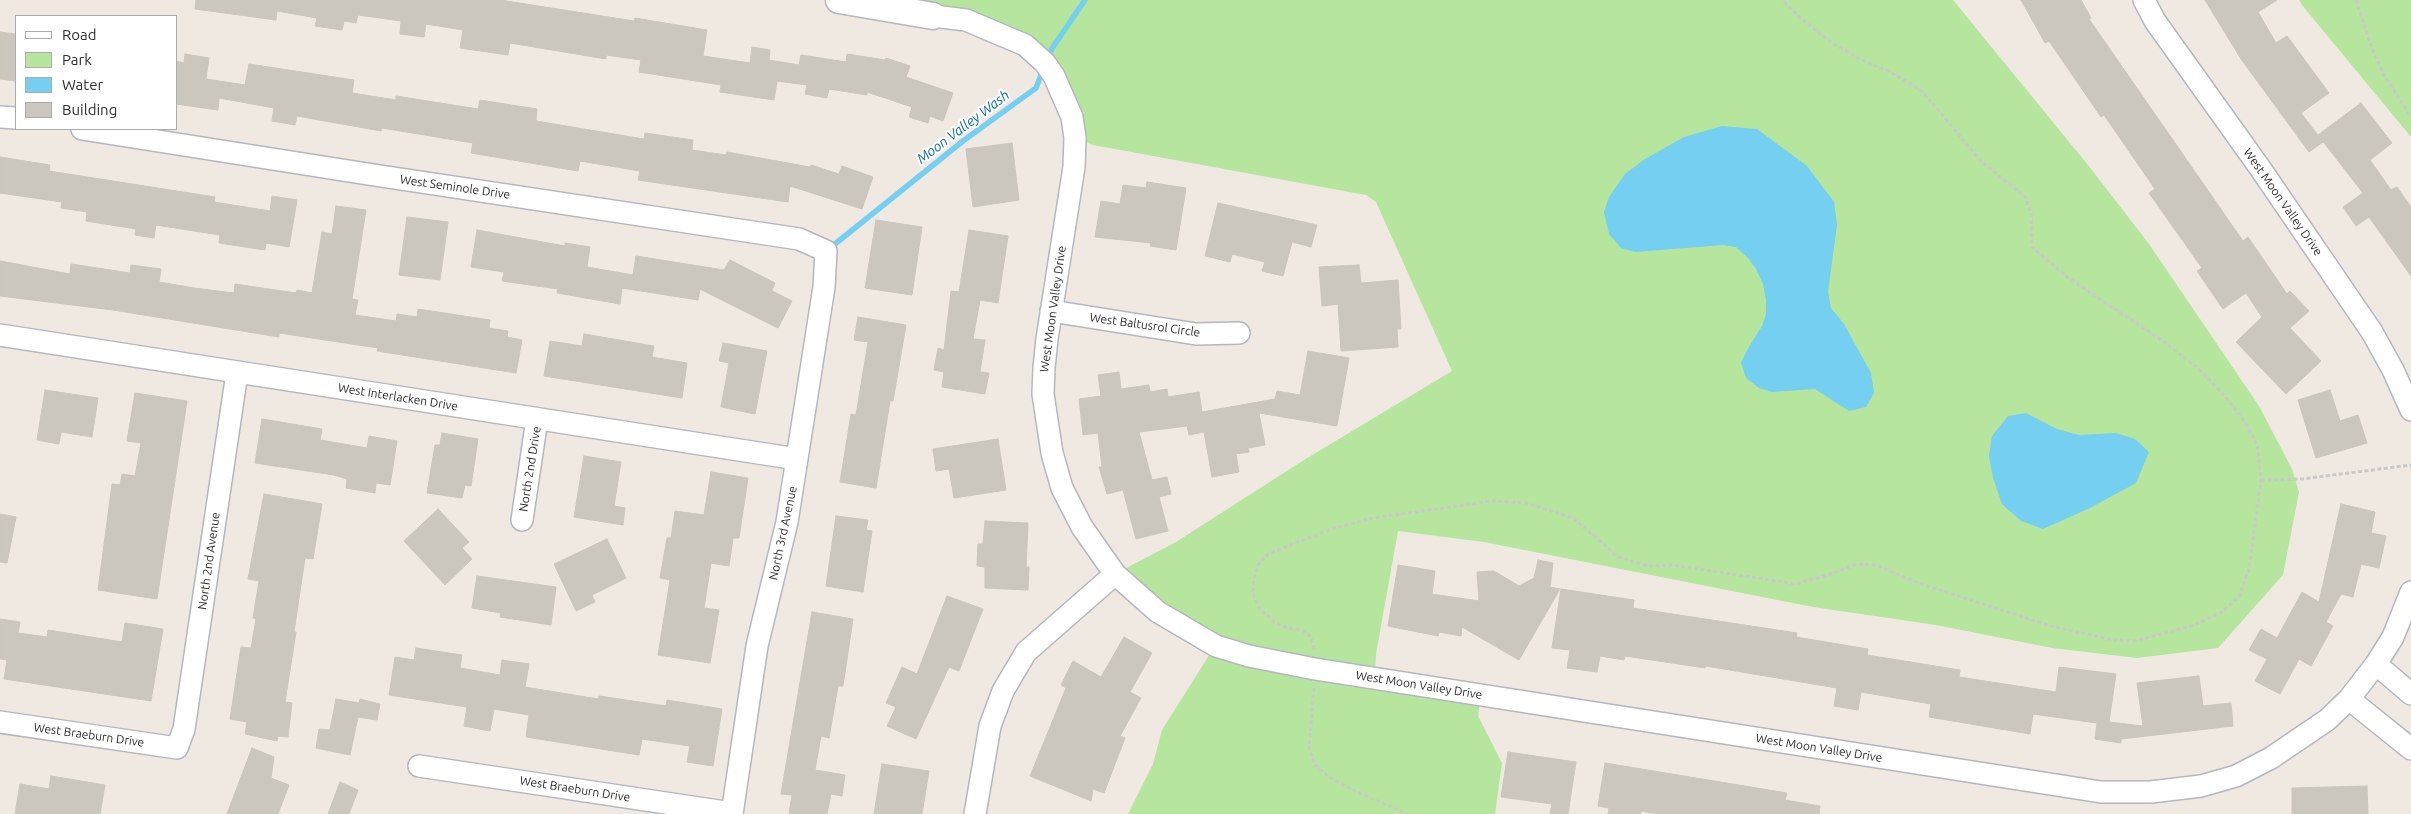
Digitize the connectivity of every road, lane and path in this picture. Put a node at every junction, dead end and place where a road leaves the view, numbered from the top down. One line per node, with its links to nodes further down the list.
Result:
1 (839, 0): 5 (street, West Moon Valley Drive)
2 (1782, 0): 19 (path)
3 (2144, 0): 15 (street, West Moon Valley Drive)
4 (2356, 0): 7 (path)
5 (933, 16): 11 (street, West Moon Valley Drive)
6 (0, 116): 8 (street)
7 (2411, 117)
8 (15, 118)
9 (88, 130): 10 (street, West Seminole Drive)
10 (826, 251): 17 (street, North 3rd Avenue)
11 (1051, 311): 12 (street, West Baltusrol Circle); 21 (street, West Moon Valley Drive)
12 (1239, 333)
13 (0, 335): 14 (street, West Interlacken Drive)
14 (237, 373): 16 (street, West Interlacken Drive); 28 (street, North 2nd Avenue)
15 (2411, 410)
16 (537, 419): 17 (street, West Interlacken Drive); 20 (street, North 2nd Drive)
17 (797, 459): 31 (street, North 3rd Avenue)
18 (2411, 466): 19 (path)
19 (2260, 480): 24 (path)
20 (522, 520)
21 (1114, 574): 24 (street, West Moon Valley Drive); 32 (street)
22 (2411, 592): 23 (street, West Moon Valley Drive)
23 (2376, 664): 25 (street); 26 (street, West Moon Valley Drive)
24 (1315, 669): 26 (street, West Moon Valley Drive); 33 (path)
25 (2411, 694)
26 (2350, 698): 29 (street)
27 (0, 722): 28 (street, West Braeburn Drive)
28 (177, 748)
29 (2411, 749)
30 (419, 766): 31 (street, West Braeburn Drive)
31 (732, 814)
32 (975, 814)
33 (1407, 814)

